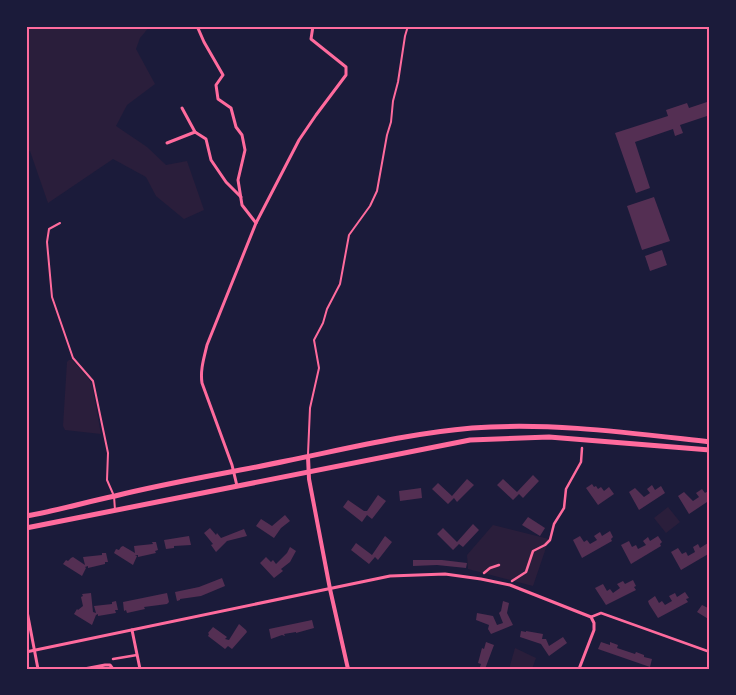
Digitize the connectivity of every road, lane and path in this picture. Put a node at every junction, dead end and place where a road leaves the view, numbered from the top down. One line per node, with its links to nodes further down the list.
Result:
1 (197, 26): 7 (street)
2 (313, 26): 9 (street)
3 (408, 26): 13 (lane)
4 (182, 108): 5 (street)
5 (195, 132): 6 (street); 7 (street)
6 (167, 143)
7 (241, 197): 9 (street)
8 (60, 223): 17 (lane)
9 (256, 223): 14 (street)
10 (710, 442): 13 (main road)
11 (582, 448): 23 (street)
12 (710, 450): 15 (main road)
13 (308, 457): 14 (main road); 15 (street)
14 (234, 471): 16 (street); 17 (main road)
15 (307, 471): 16 (main road); 24 (street)
16 (237, 487): 18 (main road)
17 (114, 496): 18 (lane); 19 (main road)
18 (115, 510): 20 (main road)
19 (26, 516)
20 (26, 528)
21 (499, 565): 22 (street)
22 (484, 573)
23 (512, 581)
24 (330, 589): 26 (street); 27 (street); 37 (street)
25 (26, 606): 28 (street)
26 (591, 617): 30 (street); 38 (street)
27 (132, 630): 28 (street); 31 (street)
28 (34, 651): 29 (street); 33 (street)
29 (26, 652)
30 (710, 652)
31 (137, 655): 32 (street); 36 (street)
32 (113, 660)
33 (38, 669)
34 (84, 669): 35 (street)
35 (113, 669)
36 (140, 669)
37 (348, 669)
38 (579, 669)

